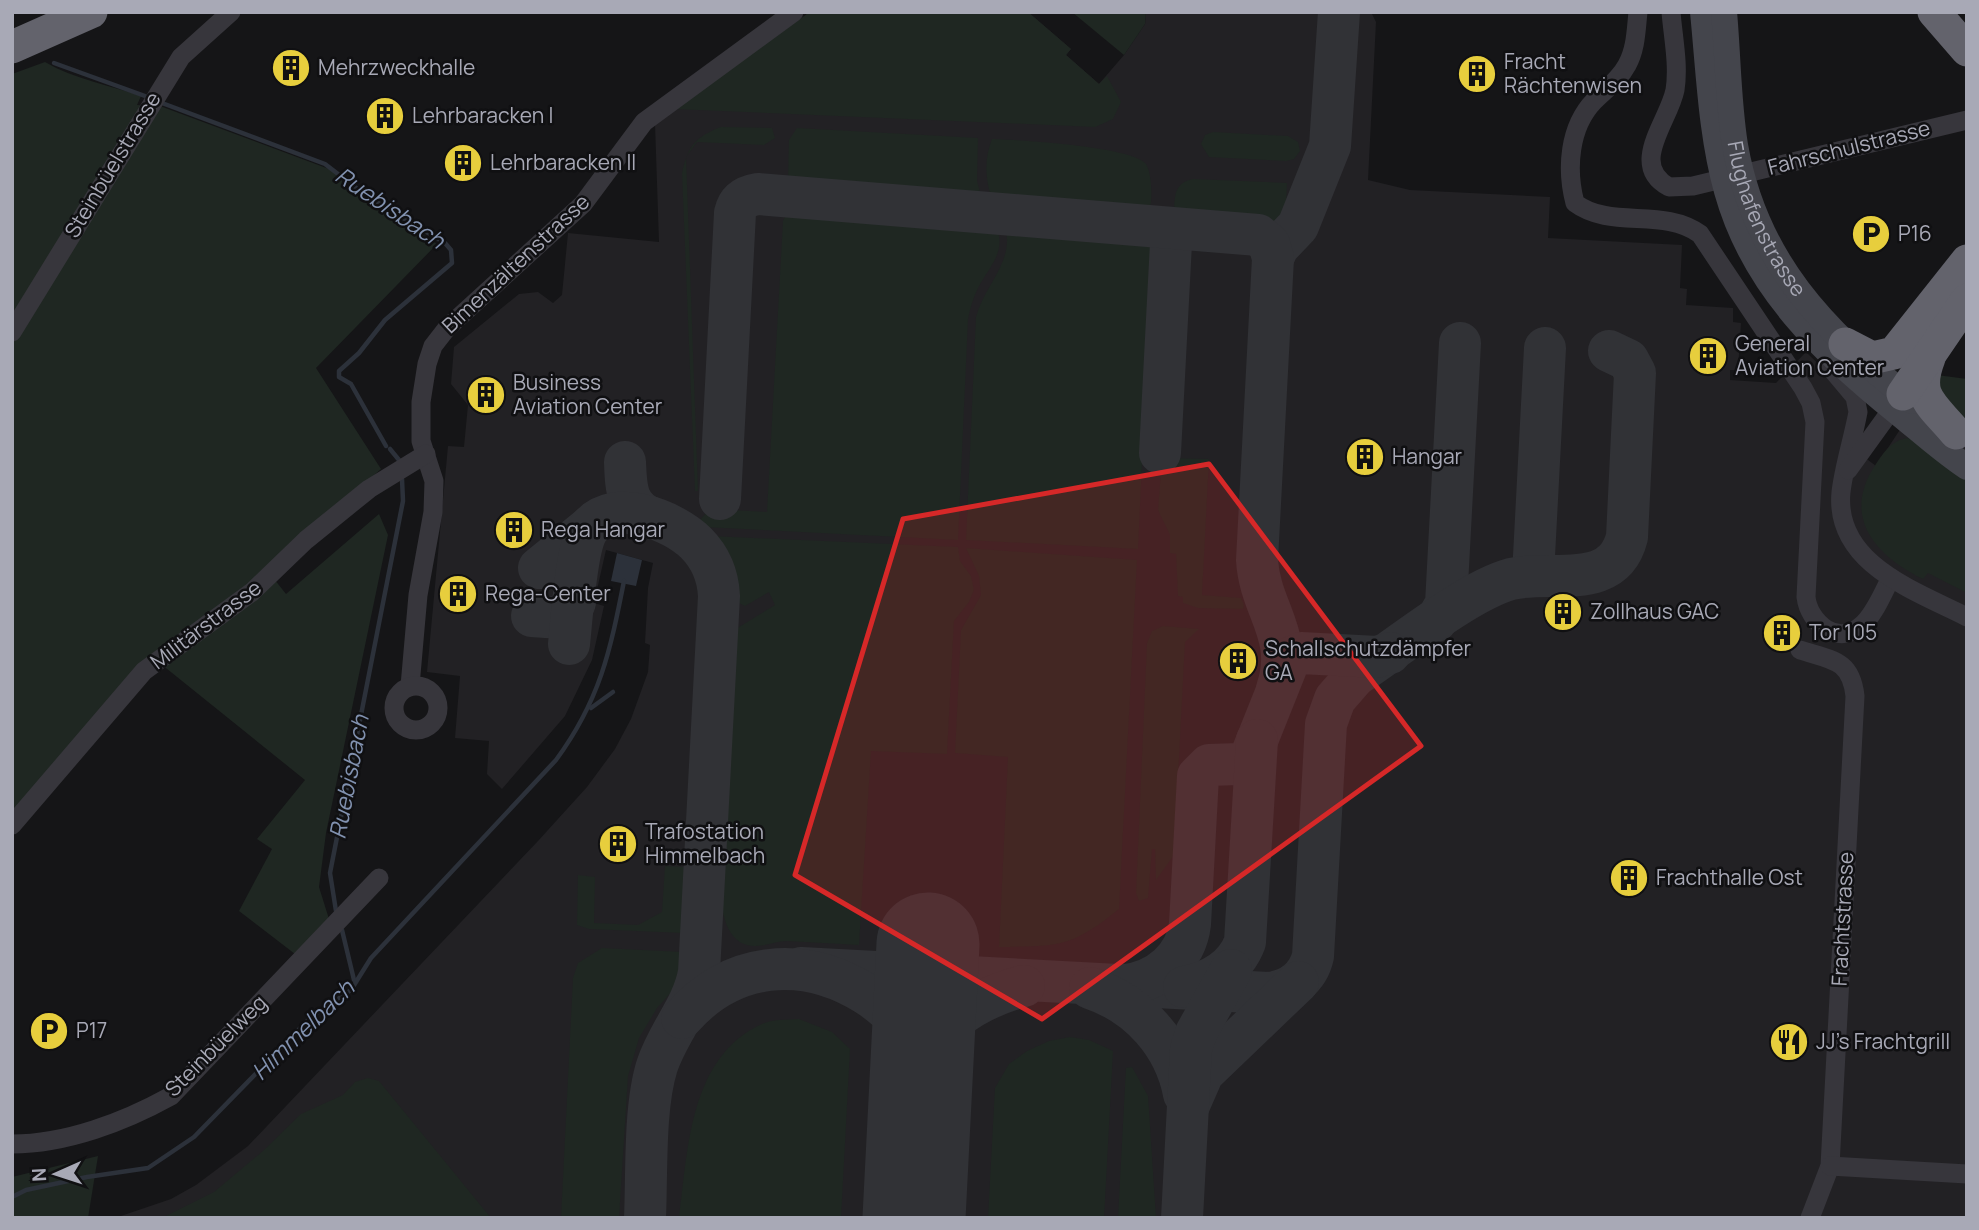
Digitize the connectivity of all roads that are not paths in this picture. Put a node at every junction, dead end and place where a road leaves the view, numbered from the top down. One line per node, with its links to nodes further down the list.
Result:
1 (41, 12): 11 (highway)
2 (92, 12): 13 (highway)
3 (231, 12): 18 (street, Steinbüelstrasse)
4 (794, 12): 24 (street, Bimenzältenstrasse)
5 (1638, 12): 27 (street)
6 (1671, 12): 15 (street, Fahrschulstrasse)
7 (1703, 12): 20 (main road, Flughafenstrasse)
8 (1724, 12): 20 (main road, Flughafenstrasse)
9 (1934, 12): 14 (highway)
10 (1957, 12): 12 (highway)
11 (12, 24)
12 (1967, 25)
13 (12, 47)
14 (1967, 50)
15 (1967, 120)
16 (1967, 261): 19 (highway)
17 (1967, 300): 19 (highway)
18 (12, 332)
19 (1926, 336): 20 (highway); 21 (highway); 22 (highway)
20 (1832, 344): 21 (main road, Flughafenstrasse); 23 (street, Flughafenstrasse)
21 (1891, 396): 22 (main road); 23 (street, Flughafenstrasse); 25 (main road); 26 (street)
22 (1961, 438)
23 (1853, 439): 26 (street, Flughafenstrasse)
24 (426, 454): 30 (street, Bimenzältenstrasse); 31 (street, Militärstrasse)
25 (1967, 467)
26 (1845, 473): 27 (street, Flughafenstrasse)
27 (1891, 578): 28 (street, Flughafenstrasse)
28 (1967, 617)
29 (1800, 650): 34 (street, Frachtstrasse)
30 (410, 686)
31 (12, 825)
32 (379, 878): 33 (street, Steinbüelweg)
33 (12, 1144)
34 (1830, 1166): 35 (street); 36 (street, Frachtstrasse)
35 (1967, 1174)
36 (1810, 1218)

